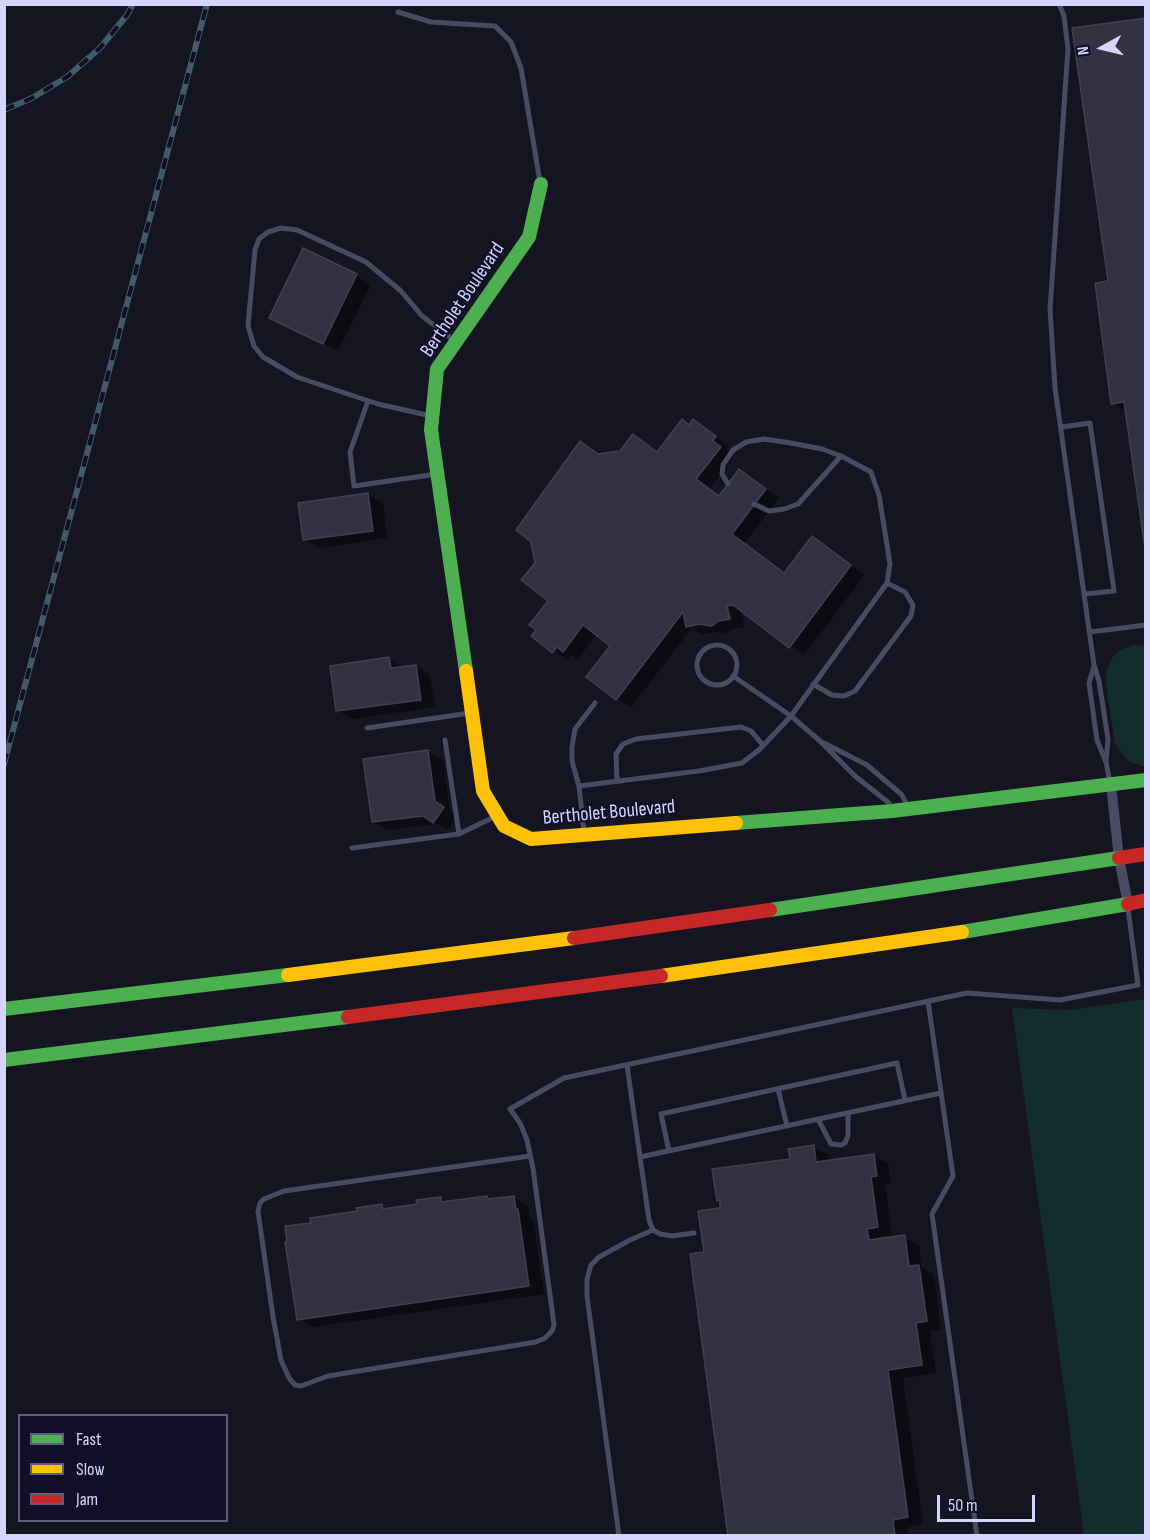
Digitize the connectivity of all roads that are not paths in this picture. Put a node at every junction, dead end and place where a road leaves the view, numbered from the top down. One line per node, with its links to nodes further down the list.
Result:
1 (1059, 4): 7 (lane)
2 (398, 12): 3 (lane)
3 (541, 184): 4 (main road, Bertholet Boulevard)
4 (456, 342): 5 (lane); 6 (main road, Bertholet Boulevard)
5 (368, 401): 6 (lane); 9 (lane)
6 (433, 417): 9 (main road, Bertholet Boulevard)
7 (1062, 427): 13 (lane); 13 (lane)
8 (841, 456): 10 (lane); 11 (lane); 12 (lane)
9 (438, 474): 20 (main road, Bertholet Boulevard)
10 (728, 484)
11 (754, 504)
12 (887, 583): 18 (lane); 18 (lane)
13 (1085, 594): 15 (lane)
14 (1146, 625): 15 (lane)
15 (1090, 632): 16 (lane)
16 (1094, 665): 26 (lane); 26 (lane)
17 (733, 676): 17 (lane); 21 (lane)
18 (813, 684): 21 (lane)
19 (595, 703): 30 (lane)
20 (472, 712): 22 (lane); 33 (main road, Bertholet Boulevard)
21 (791, 716): 24 (lane); 25 (lane)
22 (367, 728)
23 (445, 740): 34 (lane)
24 (820, 741): 31 (lane); 32 (lane)
25 (763, 745): 28 (lane); 28 (lane)
26 (1106, 762): 29 (lane)
27 (1146, 780): 29 (main road, Bertholet Boulevard)
28 (617, 781): 30 (lane)
29 (1111, 785): 31 (main road, Bertholet Boulevard); 38 (street)
30 (579, 786): 35 (lane)
31 (909, 809): 32 (main road, Bertholet Boulevard)
32 (892, 812): 35 (main road, Bertholet Boulevard)
33 (498, 815): 34 (lane); 35 (main road, Bertholet Boulevard)
34 (459, 834): 36 (lane)
35 (584, 835)
36 (352, 848)
37 (1146, 854): 38 (main road)
38 (1119, 858): 40 (street); 44 (main road)
39 (1146, 900): 40 (main road)
40 (1128, 904): 42 (lane); 45 (main road)
41 (1146, 983): 42 (lane)
42 (1138, 984): 43 (lane)
43 (928, 1001): 46 (lane); 48 (lane)
44 (4, 1009)
45 (4, 1060)
46 (627, 1065): 54 (lane); 55 (lane)
47 (778, 1089): 49 (lane); 52 (lane); 53 (lane)
48 (941, 1092): 49 (lane); 59 (lane)
49 (905, 1100): 50 (lane)
50 (848, 1113): 51 (lane); 51 (lane)
51 (818, 1119): 52 (lane)
52 (787, 1126): 53 (lane)
53 (669, 1151): 55 (lane)
54 (530, 1156): 54 (lane)
55 (640, 1157): 56 (lane)
56 (653, 1230): 57 (lane); 58 (lane)
57 (694, 1233)
58 (619, 1536)
59 (977, 1536)

